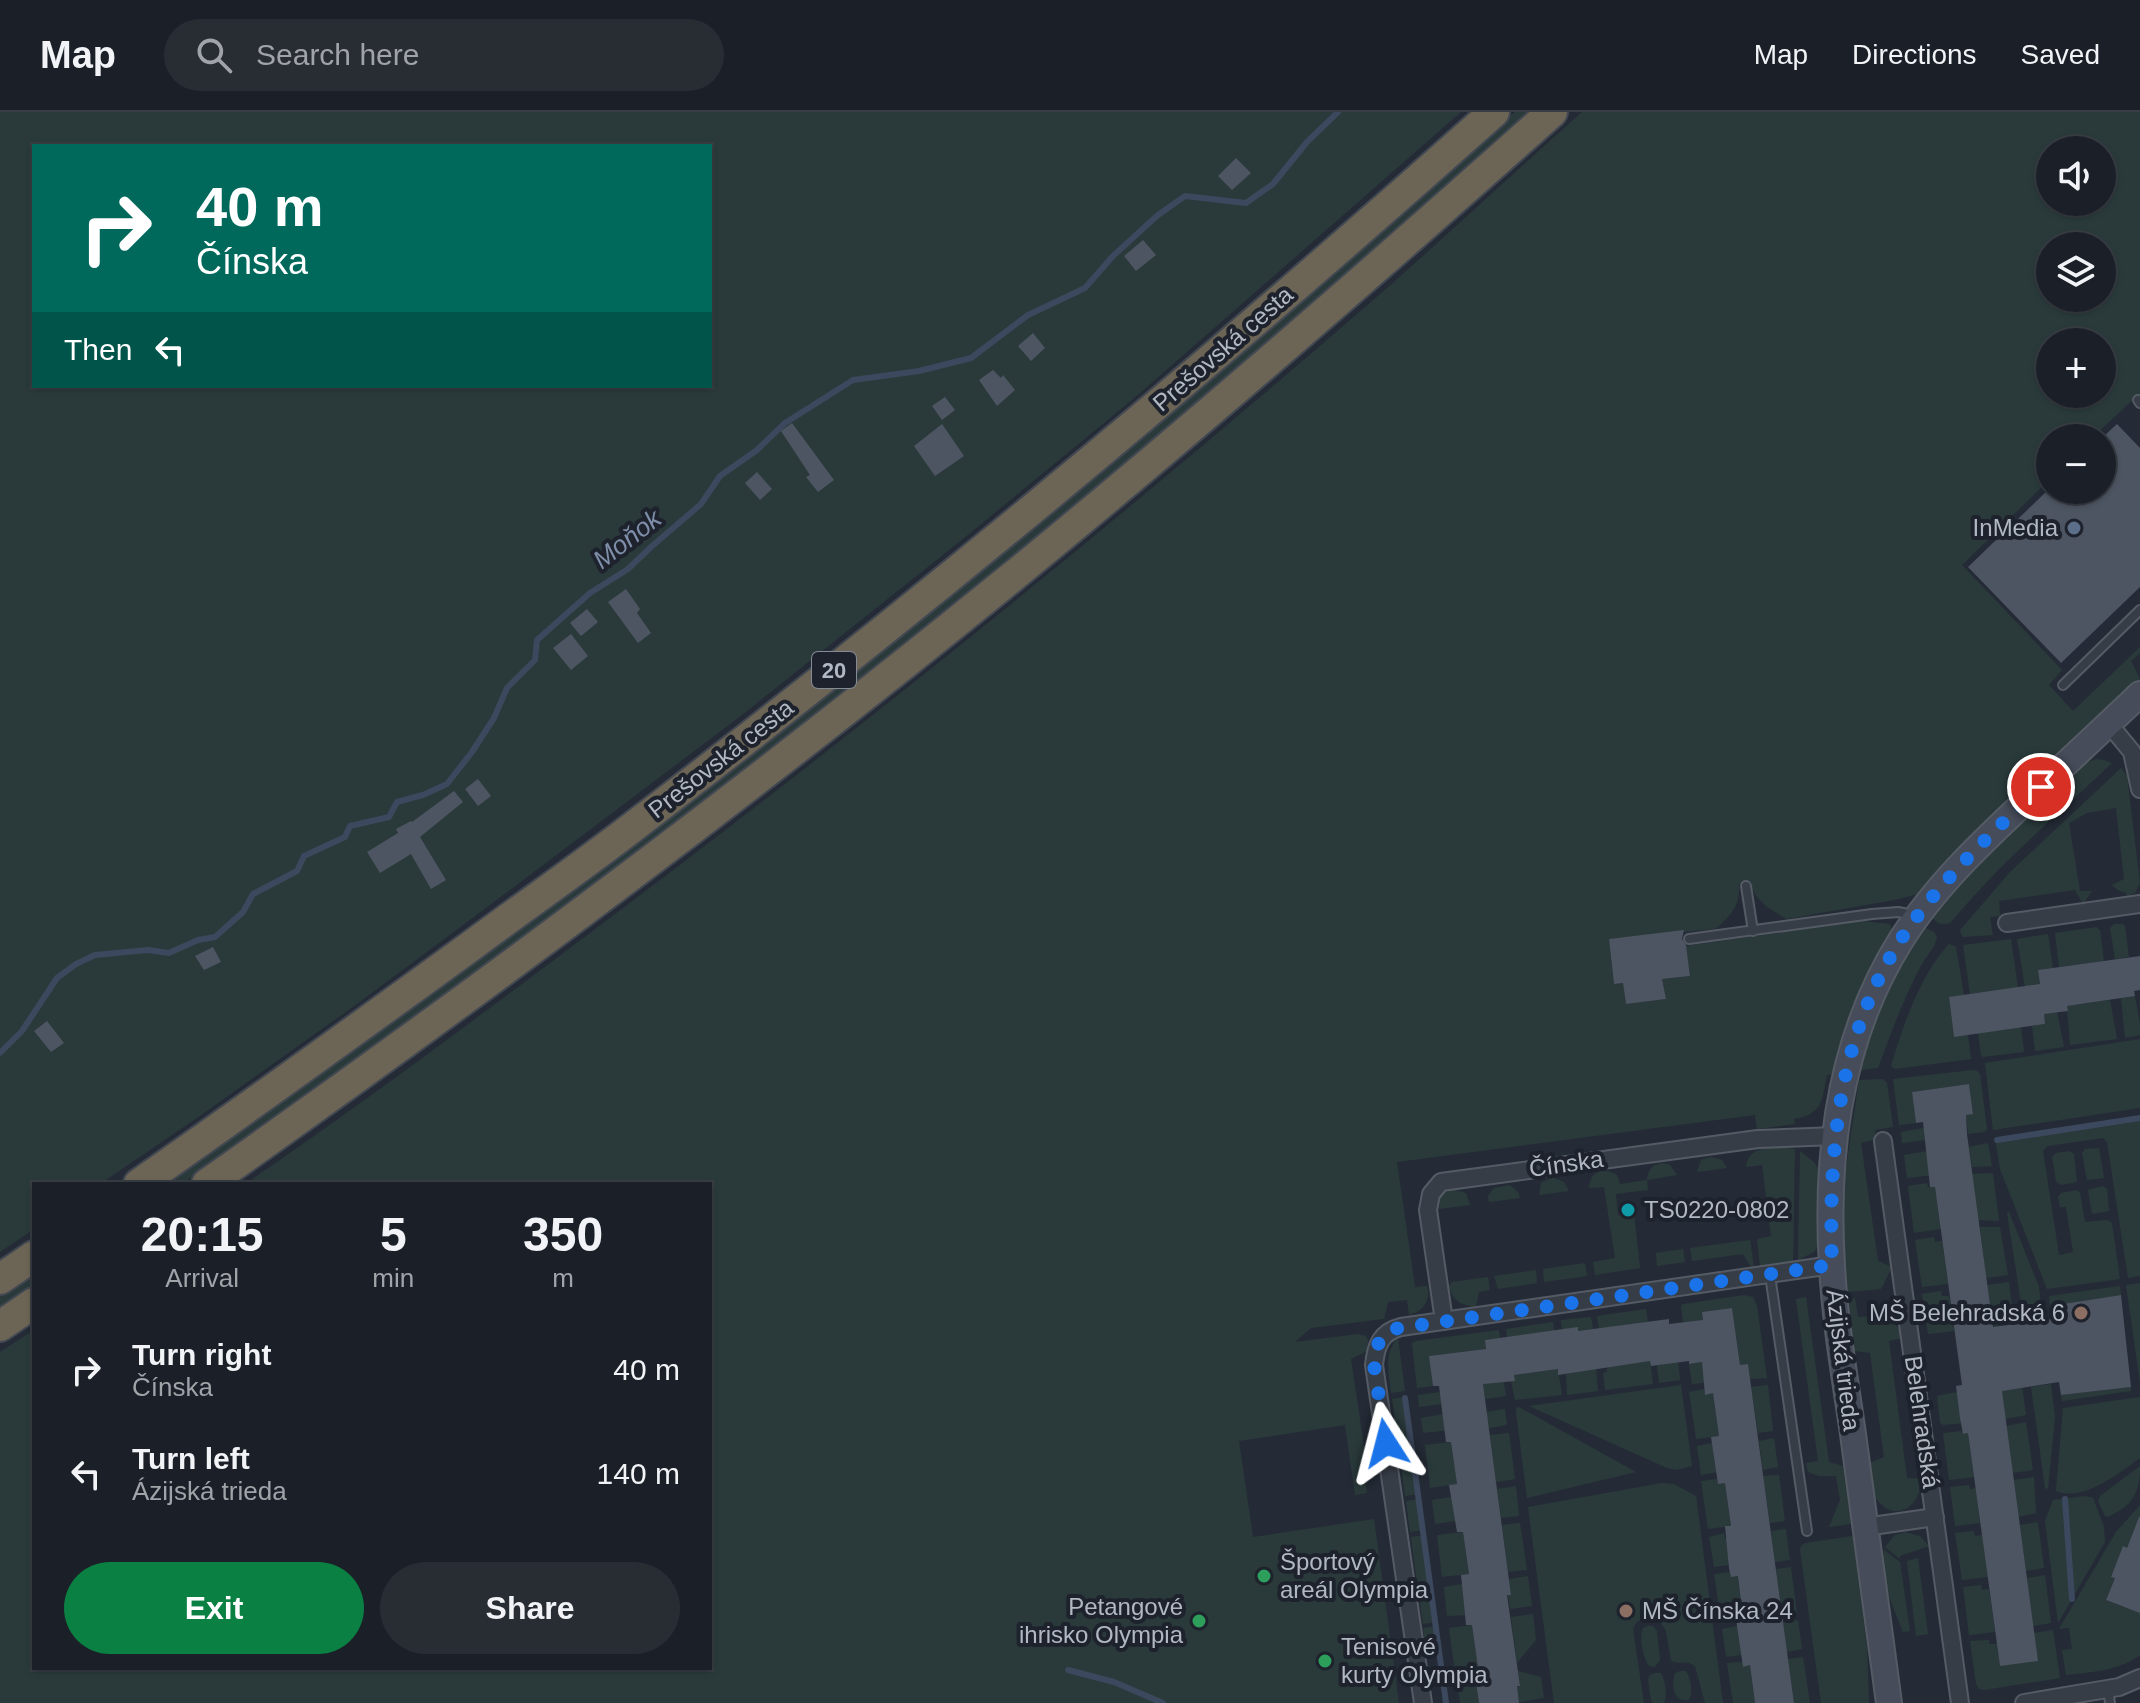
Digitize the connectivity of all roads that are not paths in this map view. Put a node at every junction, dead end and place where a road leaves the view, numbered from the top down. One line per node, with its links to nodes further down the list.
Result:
1 (1494, 112): 16 (highway, Prešovská cesta / 20)
2 (1552, 112): 17 (highway, Prešovská cesta / 20)
3 (2140, 610): 4 (lane)
4 (2063, 685)
5 (2140, 694): 6 (street, Ázijská trieda)
6 (2109, 724): 7 (street); 10 (street, Ázijská trieda)
7 (2140, 789)
8 (1746, 886): 12 (lane)
9 (2140, 904): 11 (street)
10 (1917, 916): 12 (lane); 14 (street, Ázijská trieda)
11 (2007, 923)
12 (1753, 931): 13 (lane)
13 (1689, 939)
14 (1835, 1136): 19 (street, Ázijská trieda); 23 (street, Čínska)
15 (1883, 1141): 25 (street, Belehradská)
16 (142, 1182)
17 (210, 1182)
18 (32, 1257): 21 (highway)
19 (1832, 1265): 20 (street); 26 (street, Ázijská trieda)
20 (1770, 1275): 23 (street); 27 (lane)
21 (0, 1279)
22 (32, 1304): 24 (highway)
23 (1444, 1321): 30 (street)
24 (0, 1326)
25 (1935, 1517): 26 (street); 32 (street, Belehradská)
26 (1865, 1527): 31 (street, Ázijská trieda)
27 (1807, 1531)
28 (2140, 1678): 29 (street)
29 (2109, 1696): 33 (street)
30 (1423, 1703)
31 (1889, 1703)
32 (1960, 1703)
33 (2024, 1703)

